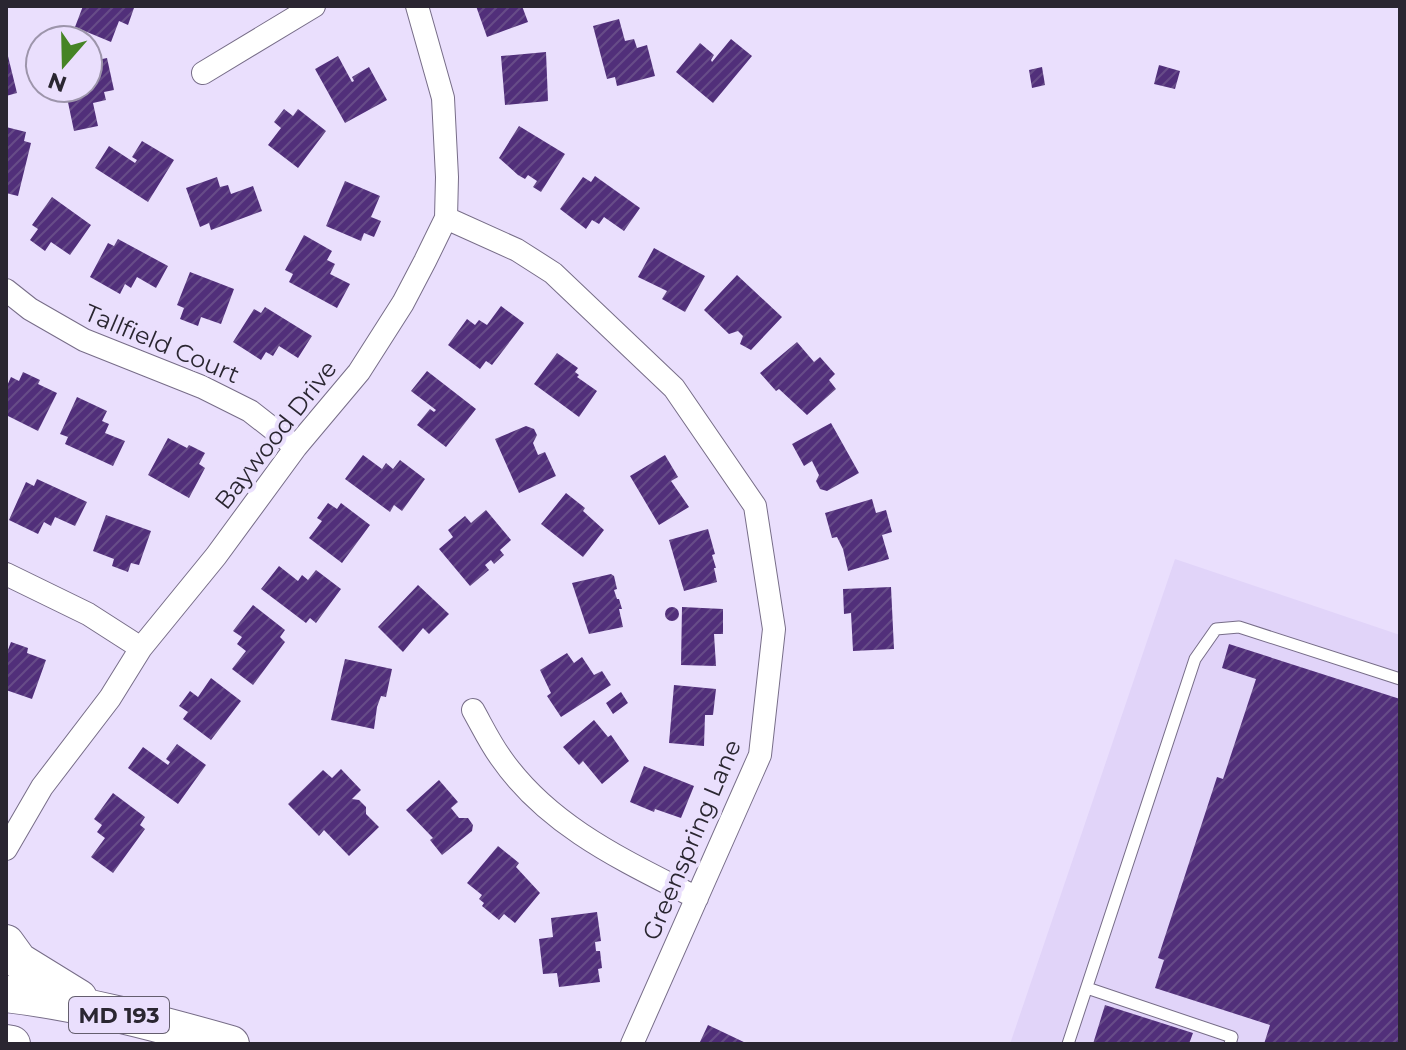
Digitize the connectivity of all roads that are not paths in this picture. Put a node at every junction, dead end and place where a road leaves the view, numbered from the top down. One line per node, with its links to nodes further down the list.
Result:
1 (314, 6): 3 (street)
2 (417, 6): 4 (street, Baywood Drive)
3 (203, 73)
4 (446, 218): 6 (street, Baywood Drive); 12 (street, Greenspring Lane)
5 (6, 290): 6 (street, Tallfield Court)
6 (296, 447): 8 (street, Baywood Drive)
7 (6, 574): 8 (street)
8 (141, 648): 11 (street, Baywood Drive)
9 (1400, 679): 14 (lane)
10 (473, 710): 12 (street)
11 (6, 849)
12 (697, 898): 20 (street, Greenspring Lane)
13 (6, 943): 16 (main road)
14 (1087, 988): 21 (lane); 22 (lane)
15 (6, 994): 16 (main road, MD 193)
16 (97, 1010): 19 (main road, MD 193)
17 (6, 1043): 18 (main road)
18 (12, 1044)
19 (231, 1044)
20 (632, 1044)
21 (1068, 1044)
22 (1230, 1044)

